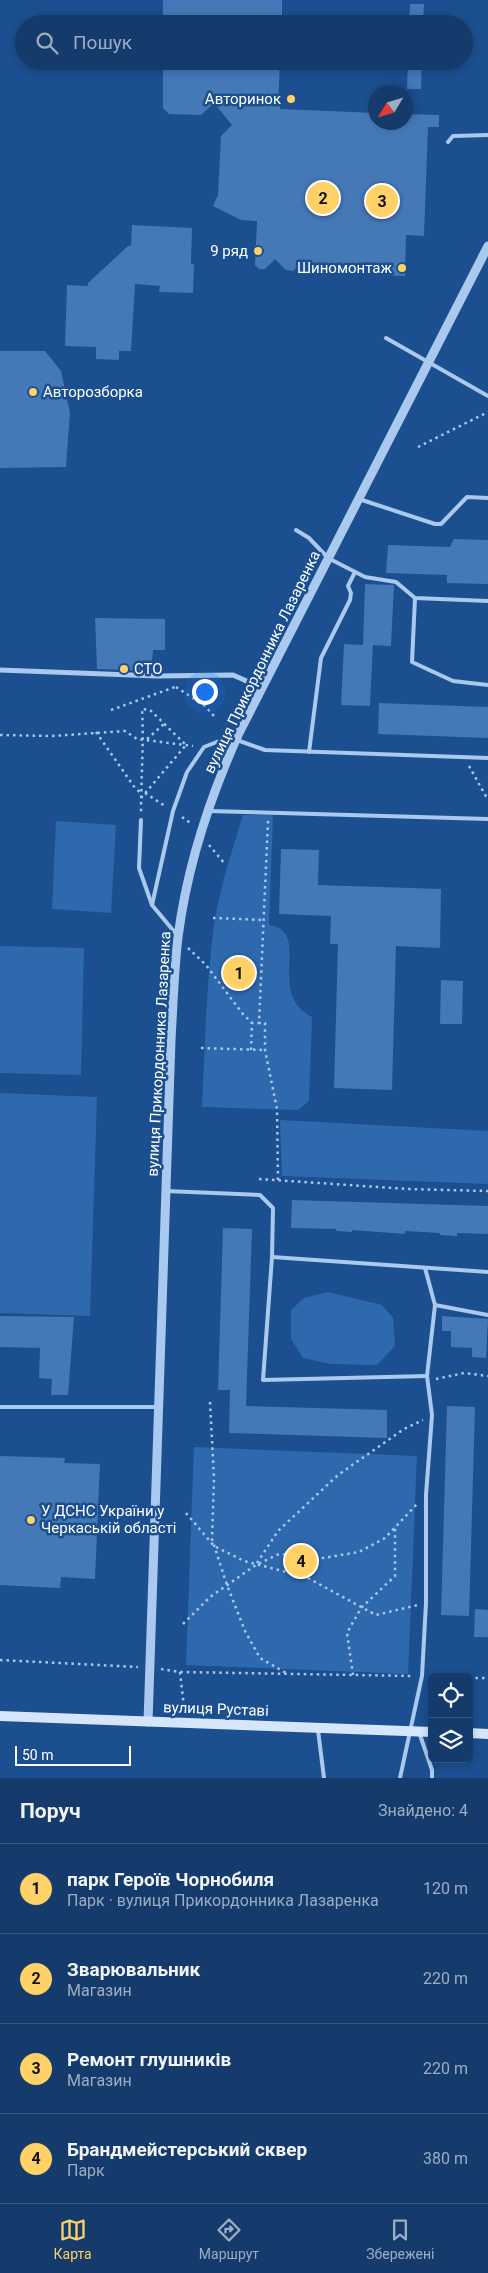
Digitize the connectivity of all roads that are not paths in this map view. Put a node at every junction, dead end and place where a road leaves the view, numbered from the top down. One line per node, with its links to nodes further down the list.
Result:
1 (488, 135): 2 (lane)
2 (448, 142)
3 (488, 246): 5 (street, вулиця Прикордонника Лазаренка)
4 (386, 338): 5 (lane)
5 (428, 361): 6 (lane); 7 (street, вулиця Прикордонника Лазаренка)
6 (488, 396)
7 (358, 498): 8 (lane); 10 (street, вулиця Прикордонника Лазаренка)
8 (488, 498)
9 (296, 530): 10 (lane)
10 (328, 558): 11 (lane); 16 (street, вулиця Прикордонника Лазаренка)
11 (355, 572): 12 (lane); 18 (lane)
12 (414, 598): 13 (lane); 15 (lane)
13 (488, 602)
14 (0, 670): 16 (street)
15 (488, 684)
16 (262, 688): 17 (street, вулиця Прикордонника Лазаренка)
17 (238, 736): 18 (lane); 20 (street, вулиця Прикордонника Лазаренка); 23 (lane)
18 (310, 752): 19 (lane)
19 (488, 758)
20 (208, 811): 21 (lane); 24 (street, вулиця Прикордонника Лазаренка)
21 (488, 819)
22 (141, 820): 23 (lane)
23 (152, 905): 24 (lane)
24 (178, 936): 25 (street, вулиця Прикордонника Лазаренка)
25 (166, 1191): 26 (lane); 33 (street, вулиця Прикордонника Лазаренка)
26 (272, 1257): 27 (lane); 31 (lane)
27 (425, 1268): 28 (lane); 29 (lane)
28 (488, 1272)
29 (434, 1305): 30 (lane); 31 (lane)
30 (488, 1315)
31 (427, 1376): 37 (lane)
32 (0, 1407): 33 (lane)
33 (158, 1407): 35 (street, вулиця Прикордонника Лазаренка)
34 (0, 1716): 35 (main road, вулиця Руставі)
35 (148, 1722): 36 (main road, вулиця Руставі)
36 (317, 1728): 37 (main road, вулиця Руставі); 41 (lane)
37 (414, 1731): 38 (main road, вулиця Руставі); 42 (lane); 43 (lane)
38 (428, 1732)
39 (473, 1733): 40 (main road)
40 (488, 1734)
41 (324, 1778)
42 (400, 1778)
43 (432, 1778)

